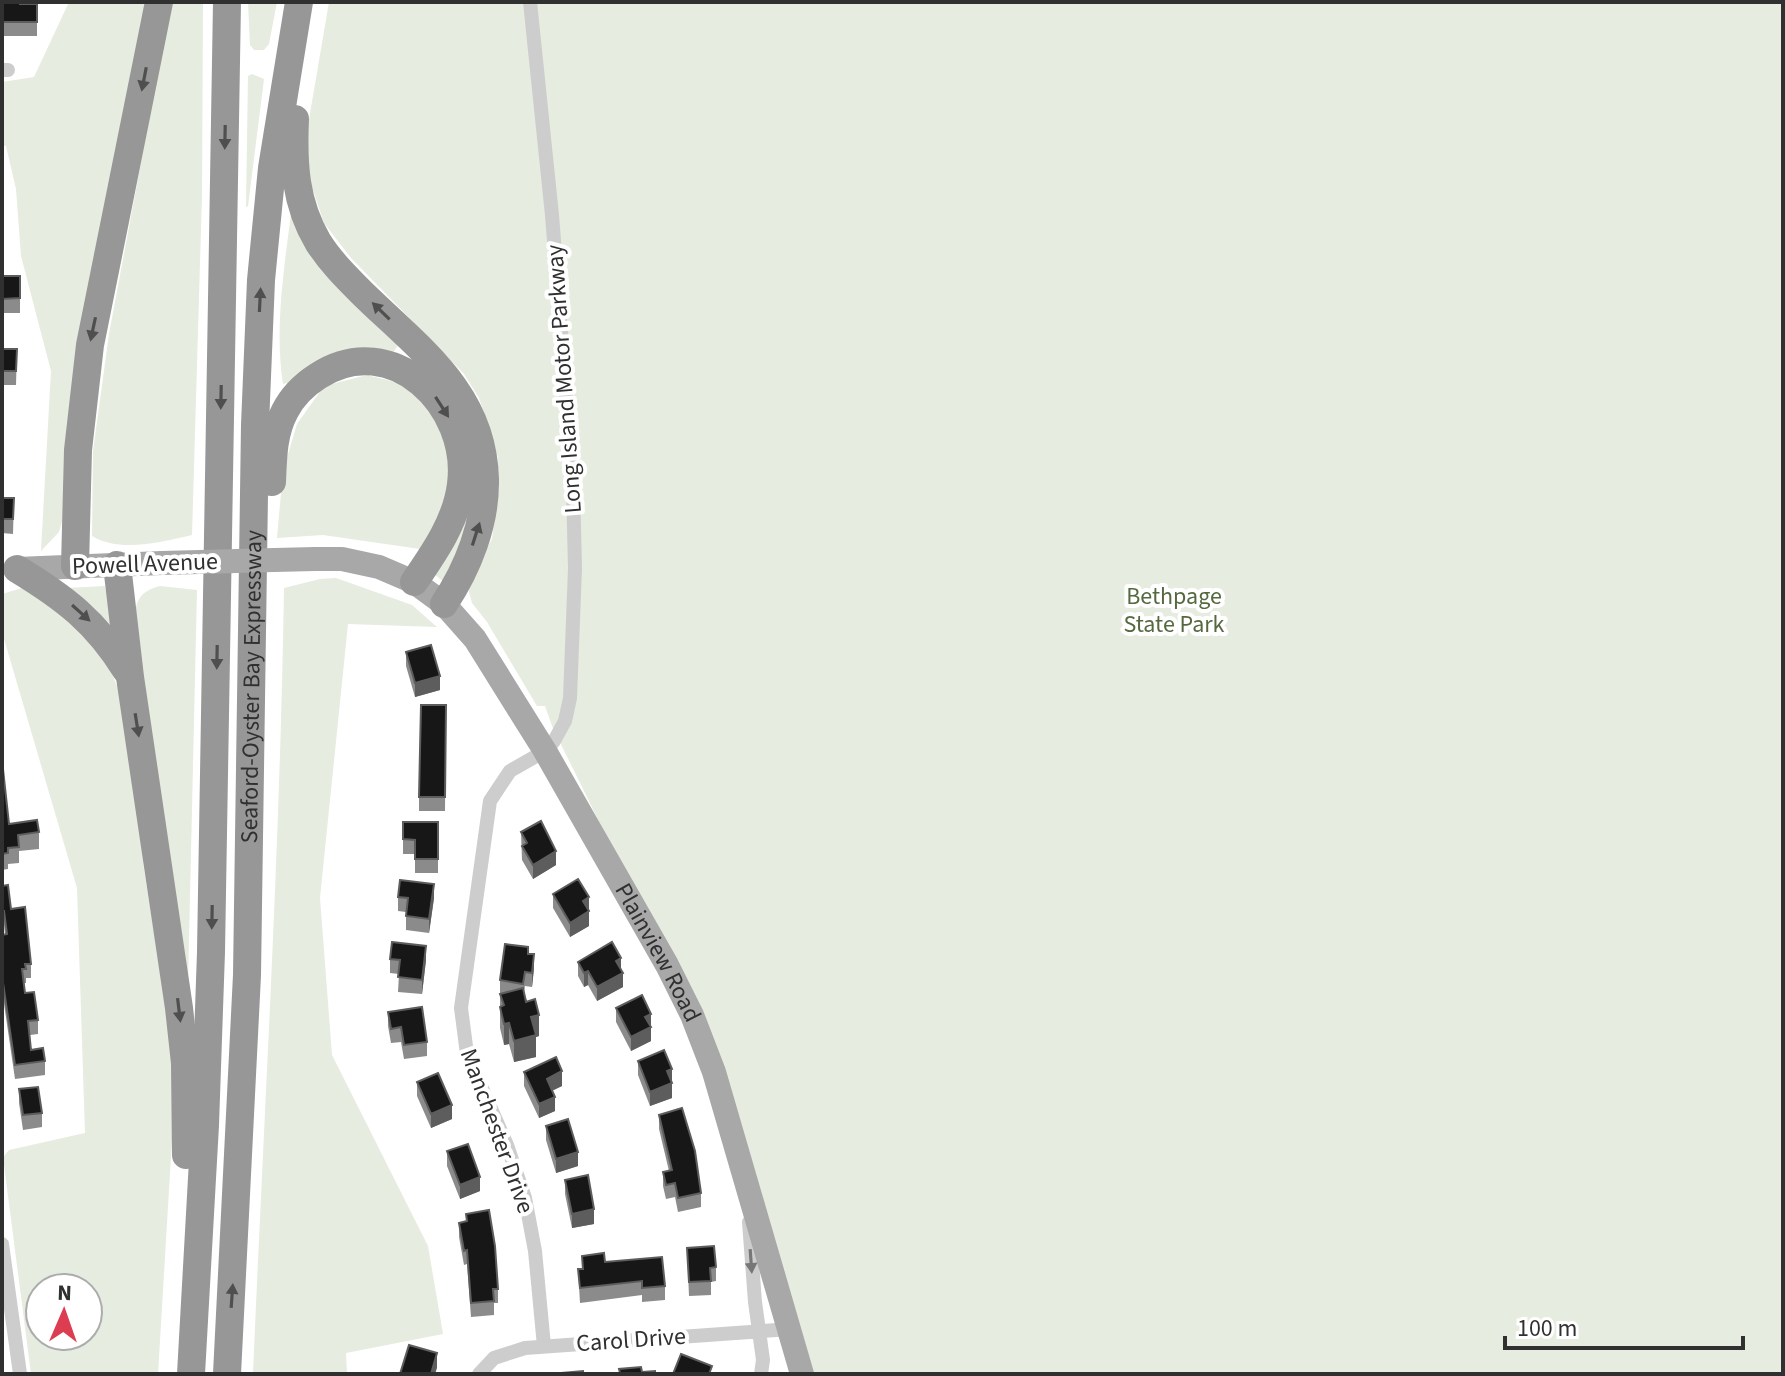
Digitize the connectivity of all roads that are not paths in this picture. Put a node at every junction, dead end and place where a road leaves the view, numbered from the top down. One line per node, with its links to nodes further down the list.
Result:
1 (159, 2): 6 (highway, one-way to 6)
2 (227, 2): 15 (highway, Seaford-Oyster Bay Expressway, one-way to 15)
3 (299, 2): 9 (highway, Seaford-Oyster Bay Expressway, one-way to 3); 10 (highway, one-way to 3)
4 (530, 2): 12 (street, Long Island Motor Parkway)
5 (117, 565): 6 (main road, Powell Avenue); 8 (main road, Powell Avenue, bridge); 11 (highway)
6 (75, 566): 7 (main road, Powell Avenue)
7 (17, 569): 11 (highway, one-way to 11)
8 (414, 582): 9 (highway, one-way to 8); 10 (main road, Plainview Road)
9 (253, 602): 21 (highway, Seaford-Oyster Bay Expressway, one-way to 9)
10 (444, 604): 12 (main road, Plainview Road)
11 (130, 677): 15 (highway, one-way to 15)
12 (545, 751): 13 (main road, Plainview Road); 18 (street, Manchester Drive)
13 (748, 1190): 16 (main road, Plainview Road); 17 (street, one-way to 17)
14 (2, 1244): 19 (street)
15 (197, 1273): 20 (highway, Seaford-Oyster Bay Expressway)
16 (791, 1329): 17 (street, Carol Drive); 24 (main road, Plainview Road)
17 (759, 1331): 18 (street, Carol Drive); 23 (street)
18 (544, 1346): 22 (street, Carol Drive)
19 (20, 1374)
20 (191, 1374)
21 (227, 1374)
22 (479, 1374)
23 (761, 1374)
24 (802, 1374)

